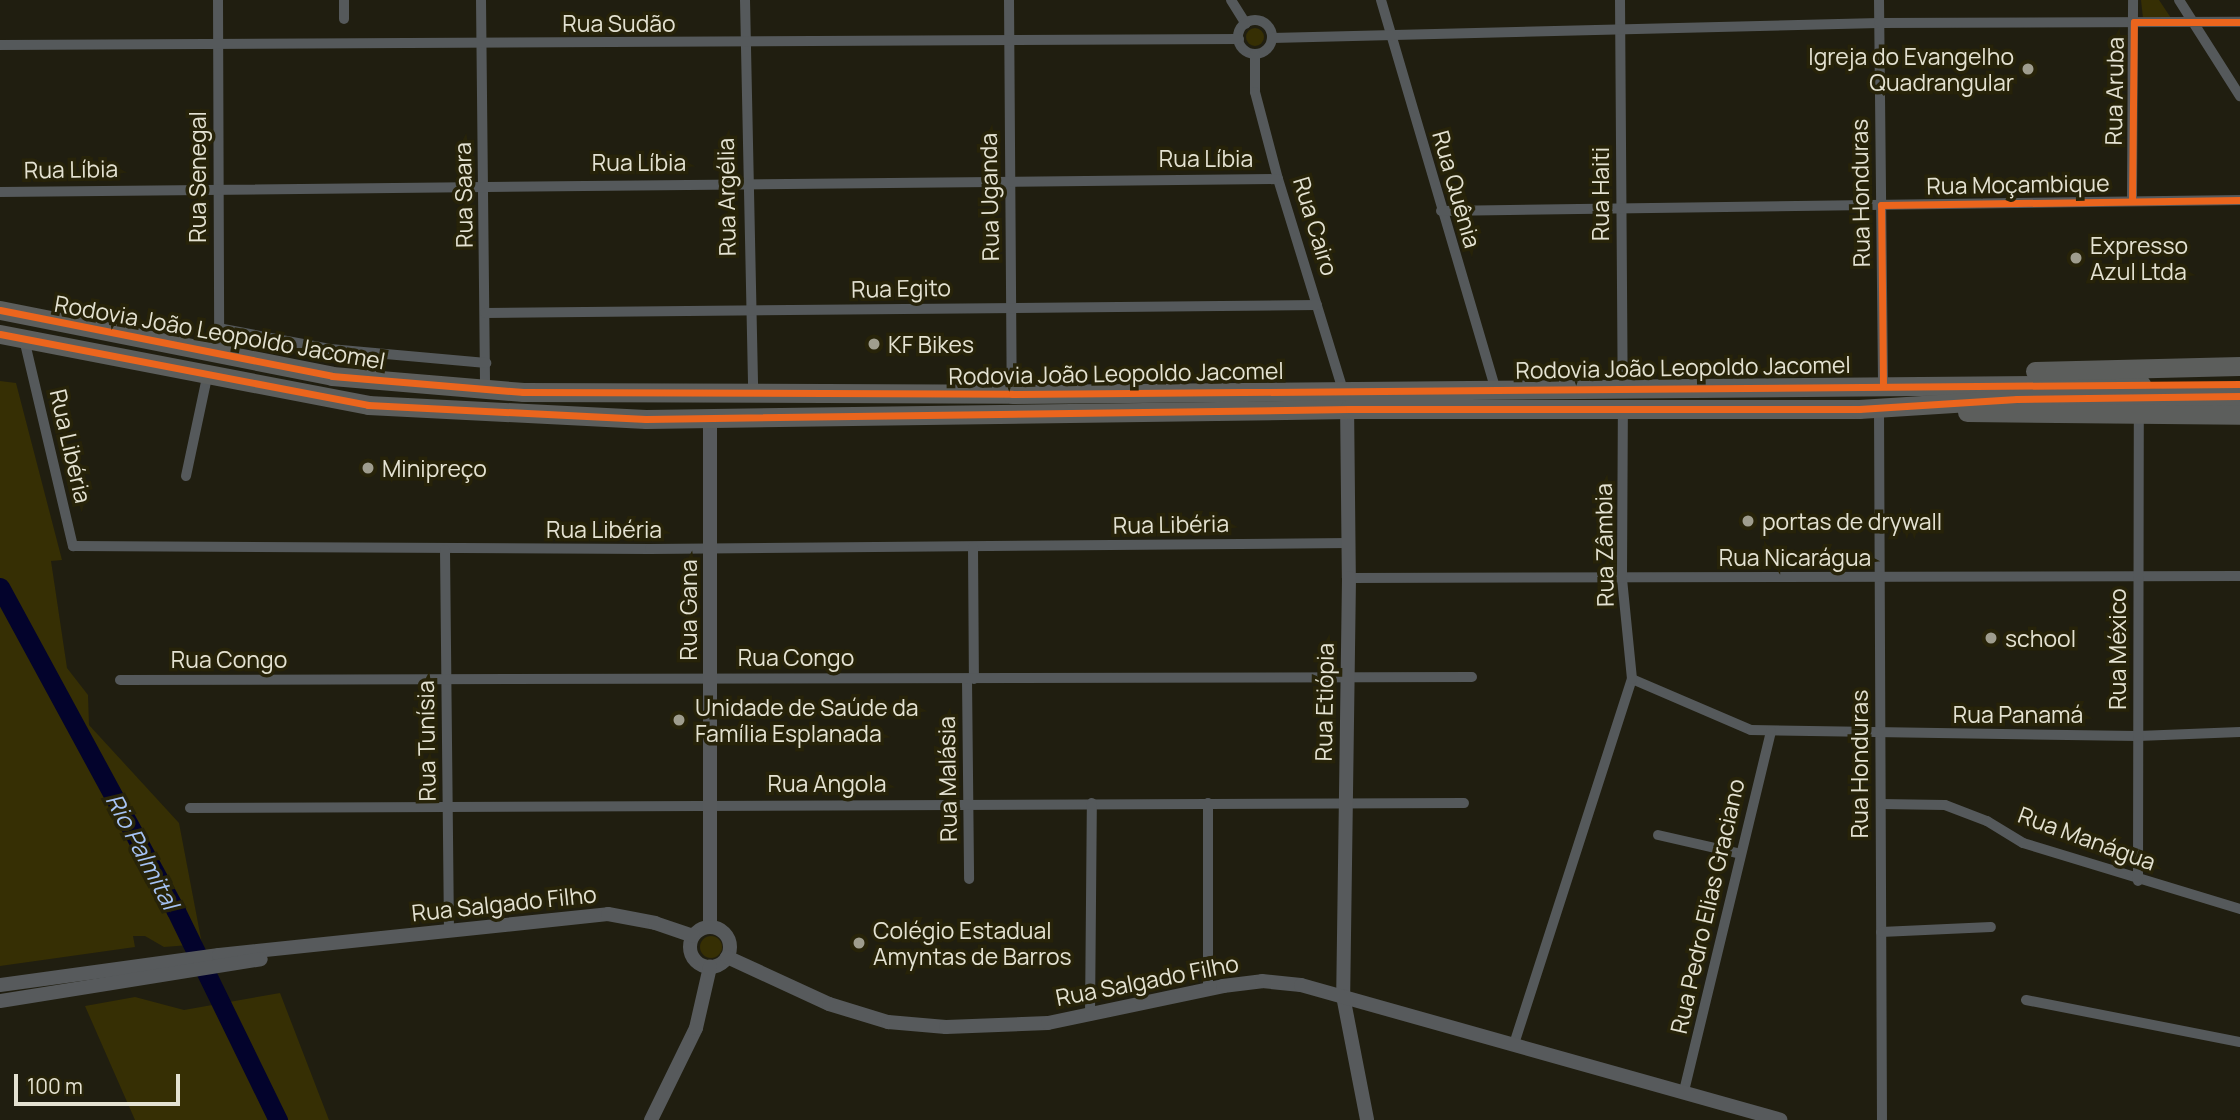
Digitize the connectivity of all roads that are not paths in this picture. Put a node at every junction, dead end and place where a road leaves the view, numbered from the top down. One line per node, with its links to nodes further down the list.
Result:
1 (218, 0): 24 (street, Rua Senegal)
2 (344, 0): 12 (street)
3 (481, 0): 25 (street, Rua Saara)
4 (745, 0): 23 (street, Rua Argélia)
5 (1009, 0): 22 (street, Rua Uganda)
6 (1231, 0): 17 (street)
7 (1381, 0): 19 (street, Rua Quênia)
8 (1620, 0): 18 (street, Rua Haiti)
9 (1879, 0): 16 (street, Rua Honduras)
10 (2133, 0): 13 (street, Rua Aruba)
11 (2179, 0): 14 (street)
12 (344, 19)
13 (2134, 22): 14 (street); 16 (street); 36 (street, Rua Aruba)
14 (2194, 22): 15 (street); 28 (street)
15 (2240, 22)
16 (1879, 23): 18 (street); 37 (street, Rua Honduras)
17 (1246, 24): 20 (street); 21 (street)
18 (1620, 30): 19 (street); 38 (street, Rua Haiti)
19 (1391, 35): 20 (street); 39 (street, Rua Quênia)
20 (1272, 38): 27 (street)
21 (1239, 39): 22 (street, Rua Sudão); 27 (street)
22 (1009, 40): 23 (street, Rua Sudão); 30 (street, Rua Uganda)
23 (745, 43): 25 (street, Rua Sudão); 31 (street, Rua Argélia)
24 (218, 44): 25 (street, Rua Sudão); 26 (street, Rua Sudão); 33 (street, Rua Senegal)
25 (481, 44): 32 (street, Rua Saara)
26 (0, 46)
27 (1255, 54): 29 (street, Rua Cairo)
28 (2240, 96)
29 (1278, 179): 30 (street, Rua Líbia); 40 (street, Rua Cairo)
30 (1010, 181): 31 (street, Rua Líbia); 41 (street, Rua Uganda)
31 (747, 183): 32 (street, Rua Líbia); 43 (street, Rua Argélia)
32 (484, 184): 33 (street, Rua Líbia); 44 (street, Rua Saara)
33 (218, 187): 34 (street, Rua Líbia); 45 (street, Rua Senegal)
34 (0, 192)
35 (2240, 200): 36 (street, Rua Moçambique)
36 (2132, 201): 37 (street, Rua Moçambique)
37 (1881, 205): 38 (street, Rua Moçambique); 54 (street, Rua Honduras)
38 (1621, 208): 39 (street, Rua Moçambique); 55 (street, Rua Haiti)
39 (1441, 211): 56 (street, Rua Quênia)
40 (1317, 305): 41 (street, Rua Egito); 58 (street, Rua Cairo)
41 (1012, 308): 43 (street, Rua Egito); 60 (street, Rua Uganda)
42 (0, 310): 48 (highway, Rodovia João Leopoldo Jacomel)
43 (748, 311): 44 (street, Rua Egito); 59 (street, Rua Argélia)
44 (485, 313): 49 (street, Rua Saara)
45 (218, 328): 48 (street, Rua Senegal); 49 (street)
46 (0, 334): 47 (highway, Rodovia João Leopoldo Jacomel)
47 (24, 339): 51 (highway, Rodovia João Leopoldo Jacomel); 72 (street, Rua Libéria)
48 (219, 354): 57 (highway, Rodovia João Leopoldo Jacomel)
49 (486, 363): 57 (street, Rua Saara)
50 (2240, 366): 52 (highway)
51 (207, 377): 67 (highway, Rodovia João Leopoldo Jacomel); 68 (street)
52 (1947, 384): 53 (highway, Rodovia João Leopoldo Jacomel); 54 (highway, Rodovia João Leopoldo Jacomel)
53 (2240, 384)
54 (1883, 385): 55 (highway, Rodovia João Leopoldo Jacomel)
55 (1623, 387): 56 (highway, Rodovia João Leopoldo Jacomel)
56 (1495, 388): 58 (highway, Rodovia João Leopoldo Jacomel)
57 (485, 390): 59 (highway, Rodovia João Leopoldo Jacomel)
58 (1343, 390): 60 (highway, Rodovia João Leopoldo Jacomel); 63 (main road, Rua Cairo)
59 (753, 394): 60 (highway, Rodovia João Leopoldo Jacomel); 67 (highway)
60 (1012, 394)
61 (2240, 397): 62 (highway, Rodovia João Leopoldo Jacomel)
62 (1879, 408): 64 (highway, Rodovia João Leopoldo Jacomel); 66 (highway); 77 (street, Rua Honduras)
63 (1349, 409): 64 (highway, Rodovia João Leopoldo Jacomel); 67 (highway, Rodovia João Leopoldo Jacomel); 69 (main road, Rua Etiópia)
64 (1623, 409): 76 (street, Rua Zâmbia)
65 (2240, 415): 66 (highway)
66 (2139, 416): 74 (street, Rua México)
67 (710, 419): 71 (main road, Rua Gana)
68 (186, 476)
69 (1349, 542): 70 (street, Rua Libéria); 75 (main road, Rua Etiópia)
70 (973, 547): 71 (street, Rua Libéria); 81 (street, Rua Malásia)
71 (710, 549): 72 (street, Rua Libéria); 80 (main road, Rua Gana)
72 (444, 550): 84 (street, Rua Tunísia)
73 (2240, 576): 74 (street, Rua Nicarágua)
74 (2138, 577): 77 (street, Rua Nicarágua); 88 (street, Rua México)
75 (1349, 578): 76 (street, Rua Nicarágua); 78 (main road, Rua Etiópia)
76 (1622, 578): 77 (street, Rua Nicarágua); 82 (street, Rua Zâmbia)
77 (1879, 578): 87 (street, Rua Honduras)
78 (1348, 676): 79 (street, Rua Congo); 81 (street, Rua Congo); 92 (main road, Rua Etiópia)
79 (1472, 677)
80 (711, 678): 81 (street, Rua Congo); 84 (street, Rua Congo); 95 (main road, Rua Gana)
81 (970, 679): 89 (street, Rua Malásia)
82 (1632, 679): 85 (street); 118 (street)
83 (120, 680): 84 (street, Rua Congo)
84 (446, 680): 96 (street, Rua Tunísia)
85 (1771, 730): 87 (street); 99 (street, Rua Pedro Elias Graciano)
86 (2240, 732): 88 (street, Rua Panamá)
87 (1880, 733): 88 (street, Rua Panamá); 94 (street, Rua Honduras)
88 (2138, 736): 101 (street, Rua México)
89 (968, 803): 90 (street, Rua Angola); 95 (street, Rua Angola); 100 (street, Rua Malásia)
90 (1092, 803): 91 (street, Rua Angola); 116 (street)
91 (1208, 803): 92 (street, Rua Angola); 112 (street)
92 (1345, 803): 93 (street, Rua Angola); 113 (main road, Rua Etiópia)
93 (1464, 803)
94 (1881, 804): 101 (street, Rua Manágua); 106 (street, Rua Honduras)
95 (712, 805): 96 (street, Rua Angola); 103 (main road, Rua Gana)
96 (448, 807): 97 (street, Rua Angola); 105 (street, Rua Tunísia)
97 (190, 808)
98 (1658, 835): 99 (street)
99 (1741, 854): 119 (street, Rua Pedro Elias Graciano)
100 (969, 879)
101 (2138, 881): 102 (street, Rua Manágua)
102 (2240, 909)
103 (710, 927): 107 (main road); 108 (main road)
104 (1991, 927): 106 (street)
105 (449, 931): 107 (main road, Rua Salgado Filho); 110 (main road, Rua Salgado Filho)
106 (1881, 932): 123 (street, Rua Honduras)
107 (694, 936): 109 (main road)
108 (727, 957): 109 (main road); 116 (main road, Rua Salgado Filho)
109 (710, 967): 120 (main road)
110 (168, 969): 111 (main road, Rua Salgado Filho); 115 (main road, Rua Salgado Filho)
111 (0, 985)
112 (1208, 989): 113 (main road, Rua Salgado Filho); 116 (main road, Rua Salgado Filho)
113 (1343, 996): 118 (main road, Rua Salgado Filho); 121 (main road, Rua Etiópia)
114 (2026, 1000): 117 (street)
115 (0, 1001)
116 (1090, 1016)
117 (2240, 1042)
118 (1514, 1044): 119 (main road, Rua Salgado Filho)
119 (1684, 1091): 122 (main road, Rua Salgado Filho)
120 (651, 1120)
121 (1367, 1120)
122 (1780, 1120)
123 (1882, 1120)

